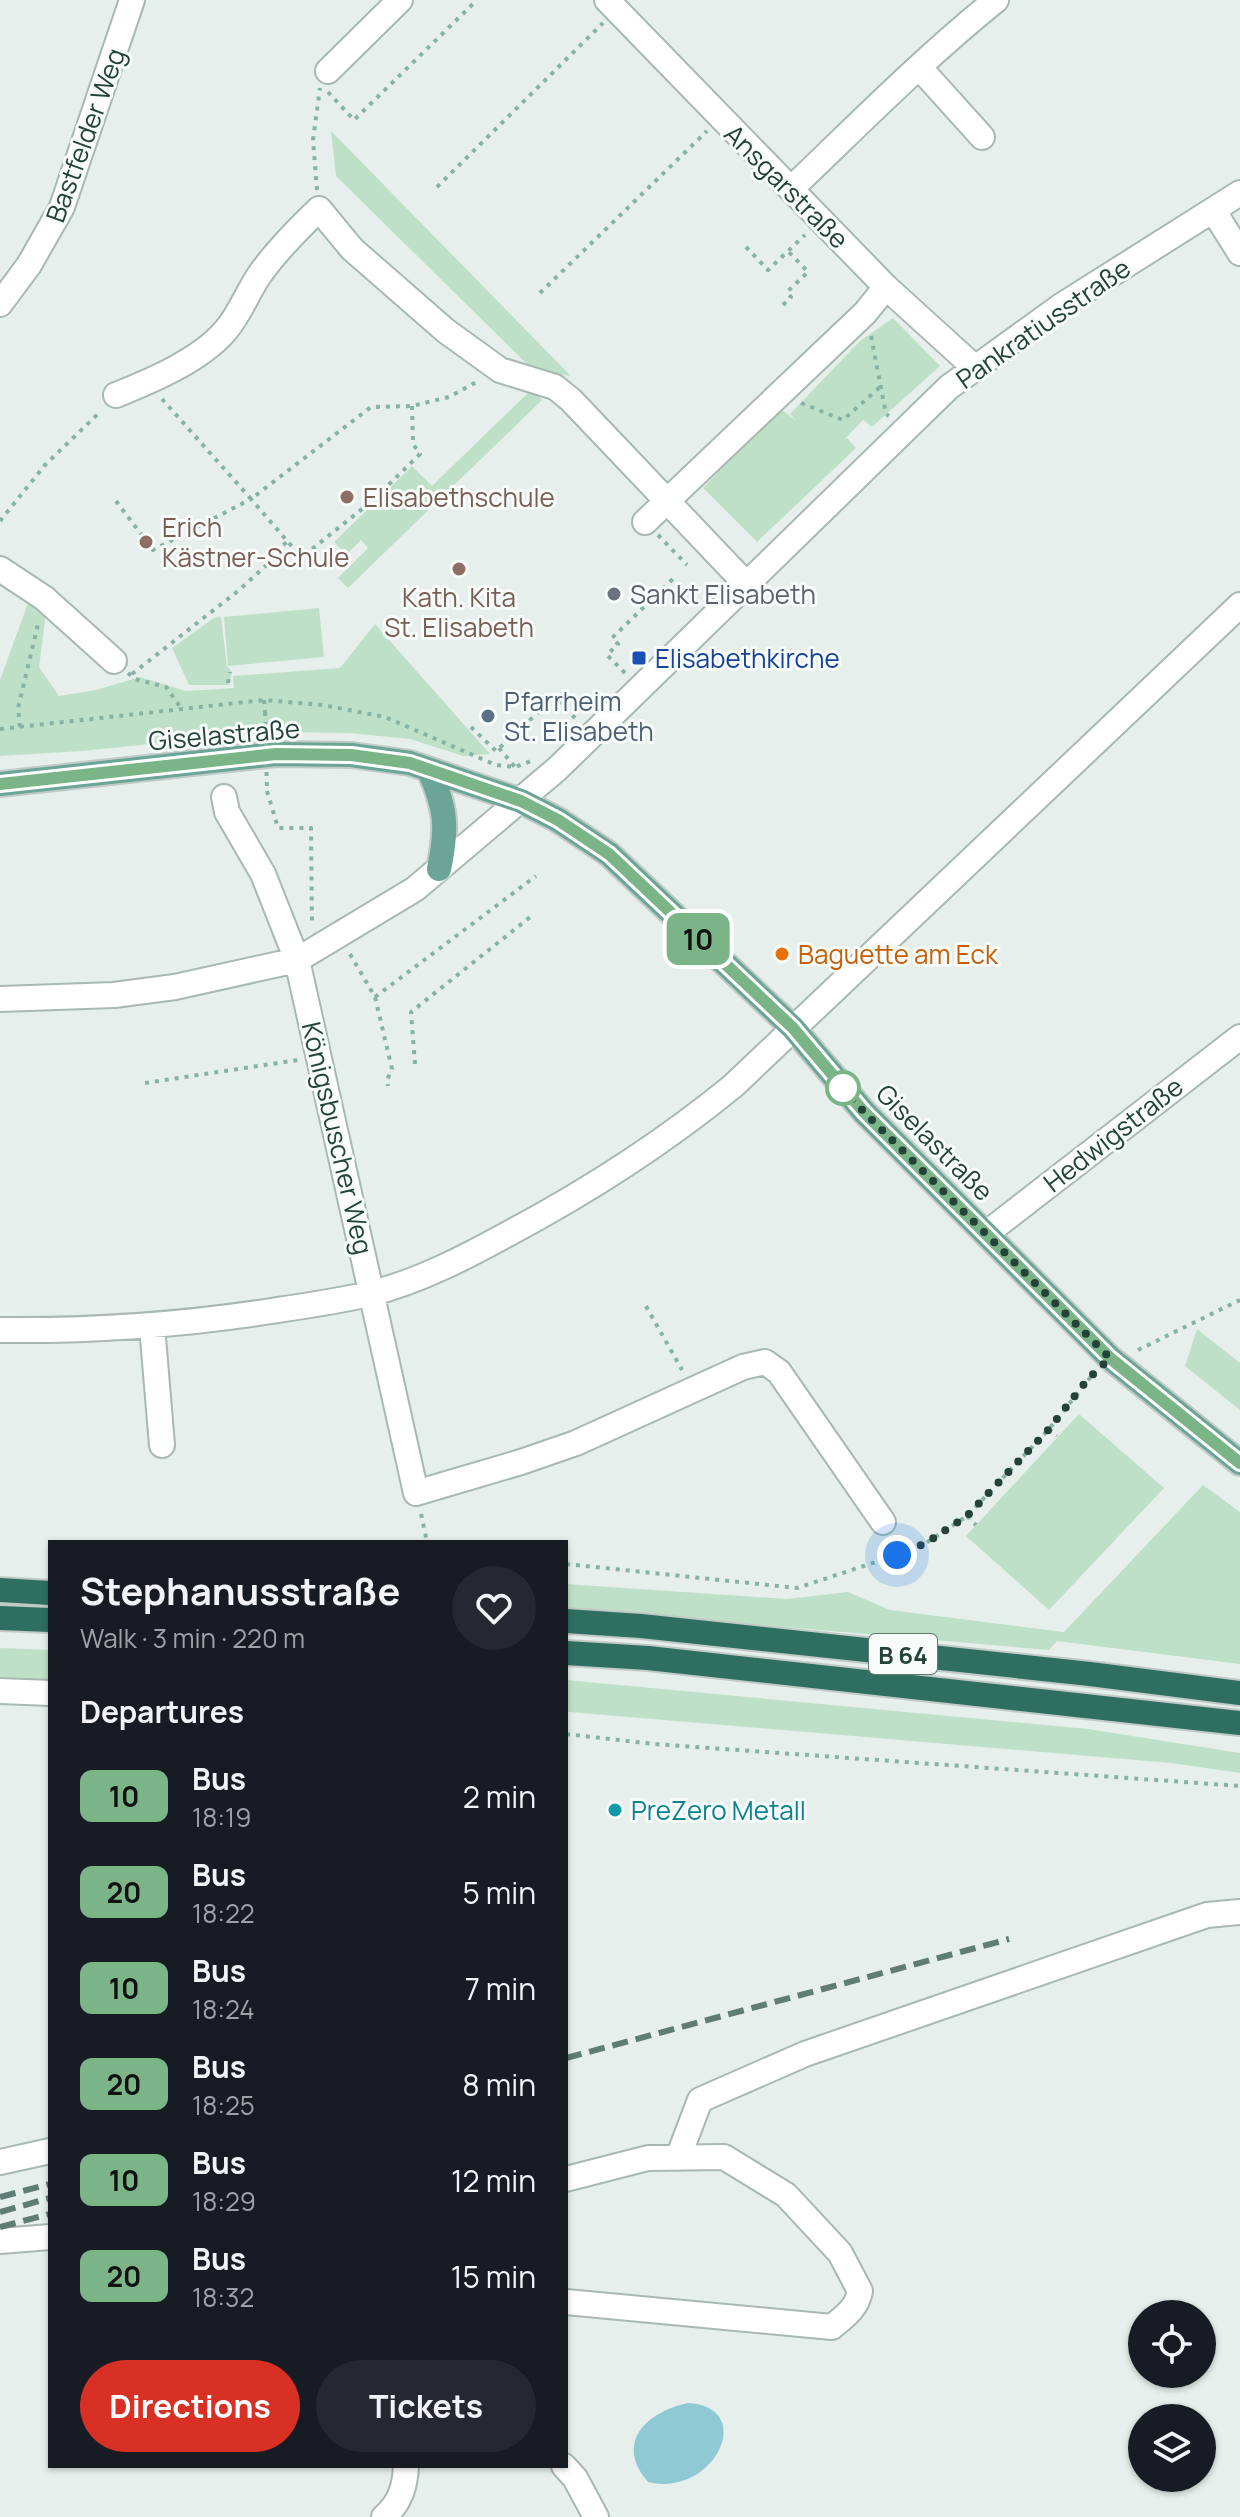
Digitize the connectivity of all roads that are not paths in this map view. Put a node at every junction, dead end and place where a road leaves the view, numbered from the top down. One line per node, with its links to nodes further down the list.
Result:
1 (132, 0): 13 (street, Bastfelder Weg)
2 (400, 0): 6 (street)
3 (996, 0): 5 (street)
4 (612, 5): 8 (street, Ansgarstraße)
5 (919, 67): 7 (street); 8 (street)
6 (328, 71)
7 (982, 137)
8 (792, 188): 12 (street, Ansgarstraße)
9 (1240, 193): 10 (street, Pankratiusstraße)
10 (1213, 210): 11 (street); 14 (street, Pankratiusstraße)
11 (1240, 253)
12 (886, 287): 14 (street, Ansgarstraße); 16 (street)
13 (0, 304)
14 (974, 367): 19 (street, Pankratiusstraße)
15 (116, 395): 16 (street)
16 (668, 499): 17 (street); 19 (street)
17 (645, 522)
18 (0, 569): 21 (street)
19 (747, 585): 25 (street, Pankratiusstraße)
20 (1240, 605): 29 (street)
21 (114, 661)
22 (429, 770): 23 (main road, Giselastraße); 25 (main road, Giselastraße); 26 (main road)
23 (0, 784)
24 (224, 797): 27 (street, Königsbuscher Weg)
25 (521, 801): 26 (street, Pankratiusstraße); 29 (main road, Giselastraße)
26 (439, 869): 27 (street, Pankratiusstraße)
27 (297, 960): 28 (street, Pankratiusstraße); 32 (street, Königsbuscher Weg)
28 (0, 999)
29 (793, 1028): 31 (main road, Giselastraße); 32 (street)
30 (1240, 1037): 31 (street, Hedwigstraße)
31 (987, 1233): 36 (main road, Giselastraße)
32 (373, 1292): 33 (street); 37 (street, Königsbuscher Weg)
33 (152, 1326): 34 (street); 35 (street)
34 (0, 1330)
35 (162, 1445)
36 (1240, 1463)
37 (883, 1522)
38 (0, 1590): 39 (highway)
39 (48, 1593)
40 (0, 1618): 41 (highway)
41 (48, 1620)
42 (568, 1621): 46 (highway, B 64)
43 (568, 1653): 47 (highway, B 64)
44 (0, 1691): 45 (street)
45 (48, 1693)
46 (1240, 1693)
47 (1240, 1723)
48 (1240, 1912): 50 (street)
49 (48, 2151): 51 (street)
50 (678, 2158): 52 (street); 55 (street)
51 (0, 2162)
52 (568, 2178)
53 (48, 2237): 54 (street)
54 (0, 2241)
55 (568, 2302)
56 (406, 2468): 58 (street)
57 (566, 2468): 59 (street)
58 (384, 2517)
59 (596, 2517)

